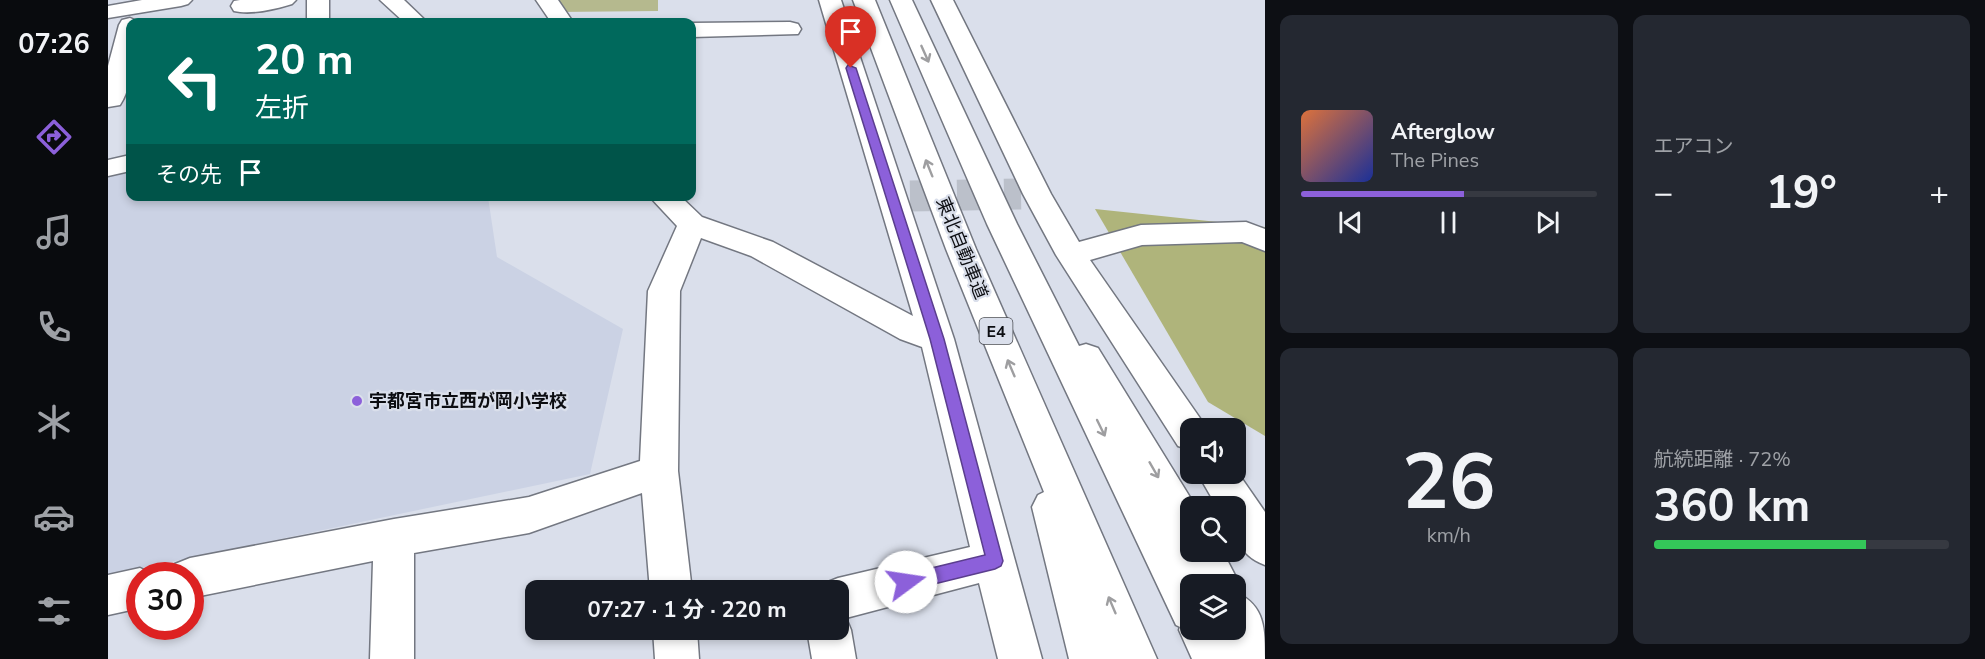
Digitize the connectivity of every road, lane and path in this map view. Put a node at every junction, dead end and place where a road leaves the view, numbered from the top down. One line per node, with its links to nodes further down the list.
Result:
1 (181, 0): 12 (main road)
2 (285, 0): 10 (main road)
3 (318, 0): 13 (main road)
4 (391, 0): 14 (main road)
5 (547, 0): 15 (main road)
6 (830, 0): 27 (main road)
7 (864, 0): 28 (main road, 東北自動車道 / E4, one-way to 7)
8 (901, 0): 24 (main road, one-way to 24)
9 (942, 0): 26 (main road)
10 (242, 6)
11 (108, 12): 12 (main road)
12 (133, 14)
13 (318, 18)
14 (411, 18)
15 (559, 18)
16 (790, 29): 17 (main road)
17 (696, 30)
18 (126, 41): 19 (main road)
19 (108, 100)
20 (126, 164): 21 (main road)
21 (108, 168)
22 (668, 201): 23 (main road)
23 (692, 224): 27 (main road); 30 (main road)
24 (1002, 224): 32 (main road, one-way to 32); 38 (main road, one-way to 38)
25 (1265, 241): 26 (main road)
26 (1071, 255): 29 (main road)
27 (937, 339): 35 (main road)
28 (1027, 405): 50 (main road); 51 (main road, 東北自動車道 / E4, one-way to 28)
29 (1180, 418)
30 (659, 471): 33 (main road); 37 (main road)
31 (1224, 484): 34 (main road)
32 (1180, 516)
33 (394, 538): 36 (main road); 46 (main road)
34 (1265, 546)
35 (995, 561): 41 (main road); 49 (main road)
36 (204, 575)
37 (670, 580)
38 (1180, 588)
39 (126, 591): 40 (main road)
40 (108, 595)
41 (849, 596)
42 (1246, 631): 53 (main road)
43 (676, 640): 47 (main road)
44 (831, 640): 48 (main road)
45 (1206, 640): 52 (main road)
46 (392, 659)
47 (677, 659)
48 (834, 659)
49 (1020, 659)
50 (1091, 659)
51 (1135, 659)
52 (1216, 659)
53 (1263, 659)

